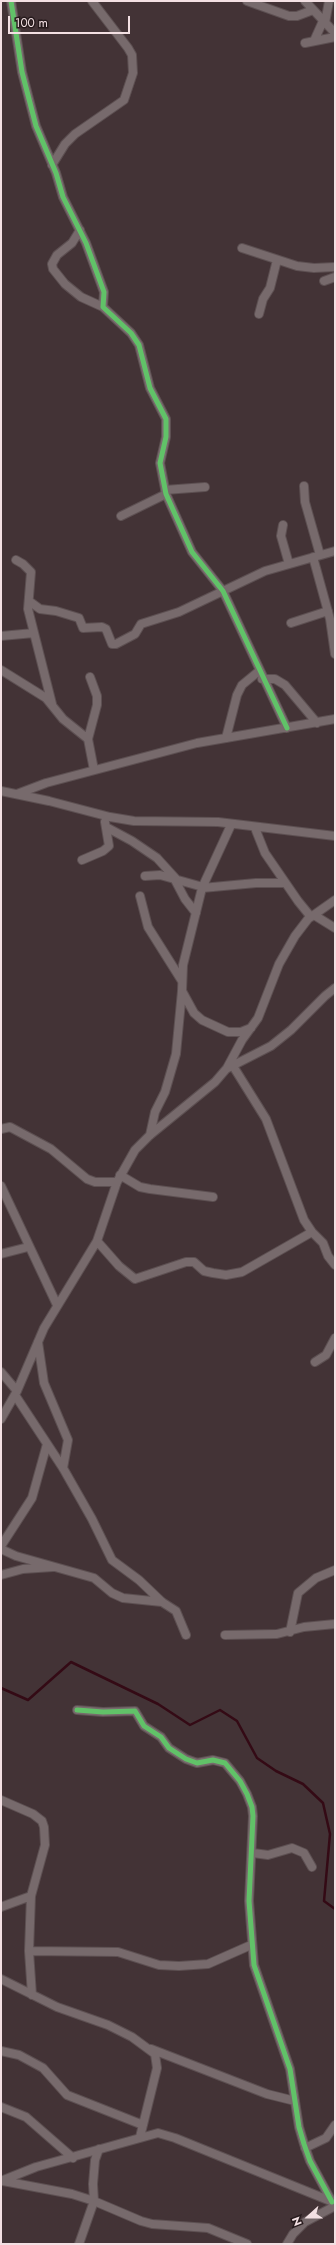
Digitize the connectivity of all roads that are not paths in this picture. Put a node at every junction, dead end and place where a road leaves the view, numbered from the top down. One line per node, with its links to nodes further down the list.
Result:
1 (11, 1): 12 (street)
2 (92, 1): 12 (street)
3 (247, 1): 6 (street)
4 (305, 1): 6 (street)
5 (329, 1): 7 (street)
6 (313, 10): 7 (street)
7 (324, 22): 8 (street); 10 (street)
8 (335, 33)
9 (335, 37): 10 (street)
10 (314, 41): 11 (street)
11 (305, 43)
12 (52, 165): 13 (street)
13 (80, 230): 19 (street); 19 (street)
14 (242, 248): 15 (street)
15 (277, 260): 16 (street); 20 (street)
16 (335, 266)
17 (335, 277): 18 (street)
18 (324, 281)
19 (103, 307): 23 (street)
20 (260, 314)
21 (304, 486): 27 (street)
22 (206, 487): 23 (street)
23 (165, 492): 24 (street); 30 (street)
24 (121, 516)
25 (283, 525): 29 (street)
26 (335, 551): 27 (street)
27 (317, 556): 29 (street); 32 (street)
28 (16, 560): 31 (street)
29 (289, 564): 30 (street)
30 (222, 591): 31 (street); 39 (street)
31 (29, 601): 35 (street)
32 (328, 611): 33 (street); 34 (street)
33 (291, 623)
34 (333, 629): 37 (street)
35 (34, 633): 36 (street); 41 (street)
36 (1, 636)
37 (335, 654)
38 (1, 670): 41 (street)
39 (261, 675): 43 (street); 44 (street); 45 (street)
40 (90, 677): 46 (street)
41 (52, 704): 46 (street)
42 (335, 719): 43 (street)
43 (317, 723): 44 (street)
44 (287, 728): 45 (street)
45 (226, 738): 47 (street)
46 (88, 739): 47 (street)
47 (94, 770): 49 (street)
48 (1, 791): 49 (street)
49 (16, 794): 50 (street)
50 (104, 816): 51 (street); 52 (street)
51 (231, 825): 53 (street); 59 (street)
52 (106, 827): 55 (street); 57 (street)
53 (255, 828): 54 (street); 58 (street)
54 (335, 836)
55 (82, 860)
56 (145, 876): 57 (street)
57 (176, 880): 59 (street); 62 (street)
58 (285, 883): 59 (street); 63 (street)
59 (202, 887): 62 (street)
60 (140, 896): 65 (street)
61 (335, 900): 63 (street)
62 (196, 913): 65 (street)
63 (312, 916): 64 (street); 68 (street)
64 (335, 928)
65 (182, 981): 67 (street)
66 (335, 988): 69 (street)
67 (182, 991): 68 (street); 71 (street)
68 (252, 1027): 69 (street)
69 (230, 1067): 71 (street); 75 (street)
70 (1, 1129): 72 (street)
71 (150, 1135): 72 (street)
72 (118, 1179): 74 (street); 76 (street)
73 (1, 1186): 77 (street)
74 (213, 1197)
75 (312, 1232): 76 (street); 79 (street)
76 (97, 1241): 80 (street)
77 (28, 1247): 78 (street); 80 (street)
78 (1, 1254)
79 (335, 1265)
80 (57, 1305): 82 (street)
81 (335, 1338): 83 (street)
82 (38, 1342): 85 (street); 89 (street)
83 (315, 1362)
84 (1, 1372): 85 (street)
85 (16, 1393): 86 (street); 88 (street)
86 (5, 1405): 87 (street)
87 (1, 1419)
88 (47, 1444): 89 (street); 90 (street)
89 (63, 1468): 94 (street)
90 (1, 1547): 91 (street)
91 (57, 1567): 93 (street); 94 (street)
92 (335, 1570): 96 (street)
93 (1, 1576)
94 (162, 1602): 97 (street)
95 (335, 1624): 96 (street)
96 (290, 1632): 98 (street)
97 (186, 1635)
98 (225, 1635)
99 (77, 1710): 101 (street)
100 (1, 1800): 103 (street)
101 (253, 1853): 102 (street); 105 (street)
102 (312, 1867)
103 (31, 1896): 104 (street); 106 (street)
104 (1, 1907)
105 (251, 1945): 106 (street); 111 (street)
106 (30, 1951): 108 (street)
107 (1, 1979): 108 (street)
108 (32, 1995): 109 (street)
109 (150, 2049): 111 (street); 113 (street)
110 (1, 2051): 113 (street)
111 (295, 2101): 116 (street)
112 (1, 2107): 118 (street)
113 (143, 2125): 115 (street)
114 (335, 2126): 116 (street)
115 (140, 2138): 117 (street); 121 (street)
116 (305, 2148): 121 (street)
117 (99, 2149): 118 (street); 120 (street)
118 (73, 2158): 119 (street)
119 (2, 2181): 120 (street)
120 (94, 2201): 122 (street); 123 (street)
121 (334, 2204): 124 (street)
122 (79, 2244)
123 (247, 2244)
124 (287, 2244)

